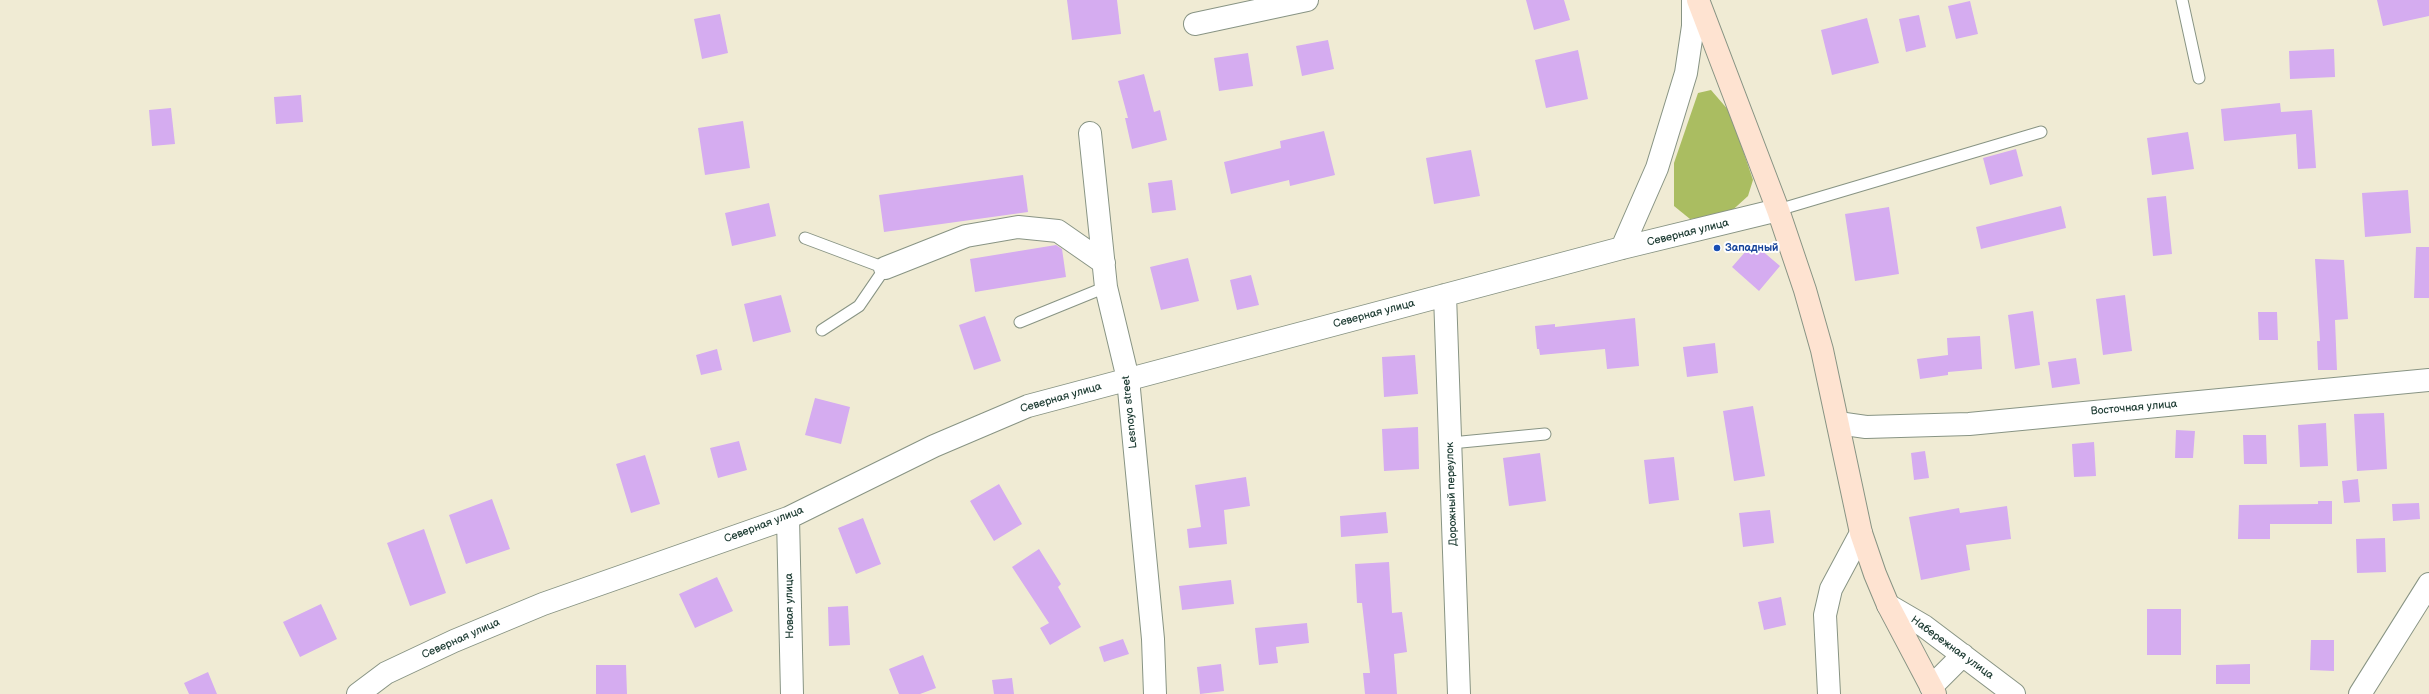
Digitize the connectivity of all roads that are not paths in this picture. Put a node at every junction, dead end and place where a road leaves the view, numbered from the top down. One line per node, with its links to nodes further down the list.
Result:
1 (1307, 0): 5 (street)
2 (1693, 0): 11 (street)
3 (1698, 0): 9 (street)
4 (2182, 0): 6 (lane)
5 (1195, 24)
6 (2199, 78)
7 (2041, 132): 9 (lane)
8 (1090, 133): 12 (street, Lesnaya street)
9 (1778, 210): 11 (street, Северная улица); 20 (street)
10 (805, 238): 13 (lane)
11 (1622, 248): 15 (street, Северная улица)
12 (1104, 263): 13 (street); 14 (street, Lesnaya street)
13 (885, 268): 17 (lane)
14 (1106, 287): 16 (lane); 18 (street, Lesnaya street)
15 (1445, 295): 18 (street, Северная улица); 22 (street, Дорожный переулок)
16 (1020, 322)
17 (822, 330)
18 (1128, 379): 23 (street, Северная улица); 31 (street, Lesnaya street)
19 (2429, 380): 20 (street, Восточная улица)
20 (1838, 423): 24 (street)
21 (1545, 434): 22 (lane)
22 (1451, 443): 32 (street, Дорожный переулок)
23 (788, 518): 29 (street, Северная улица); 30 (street, Новая улица)
24 (1861, 533): 26 (street); 33 (street)
25 (2429, 584): 35 (street)
26 (1888, 606): 27 (street, Набережная улица); 28 (street)
27 (1964, 655): 28 (street); 34 (street, Набережная улица)
28 (1933, 690)
29 (358, 694)
30 (792, 694)
31 (1155, 694)
32 (1459, 694)
33 (1829, 694)
34 (2014, 694)
35 (2360, 694)

